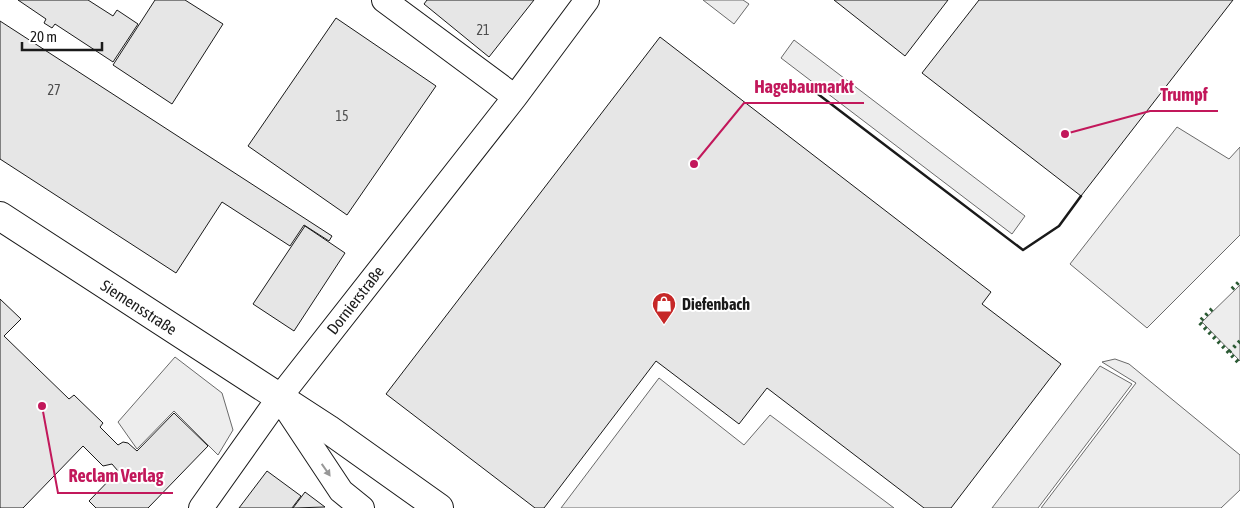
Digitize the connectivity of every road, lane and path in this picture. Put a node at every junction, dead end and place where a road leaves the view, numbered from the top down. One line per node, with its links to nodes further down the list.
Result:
1 (384, 0): 3 (street)
2 (587, 0): 3 (street, Dornierstraße)
3 (515, 97): 5 (street, Dornierstraße)
4 (0, 216): 5 (main road, Siemensstraße)
5 (279, 398): 6 (street, Dornierstraße); 7 (street, Siemensstraße, one-way to 7); 8 (main road, Siemensstraße)
6 (201, 508)
7 (362, 508)
8 (439, 508)

